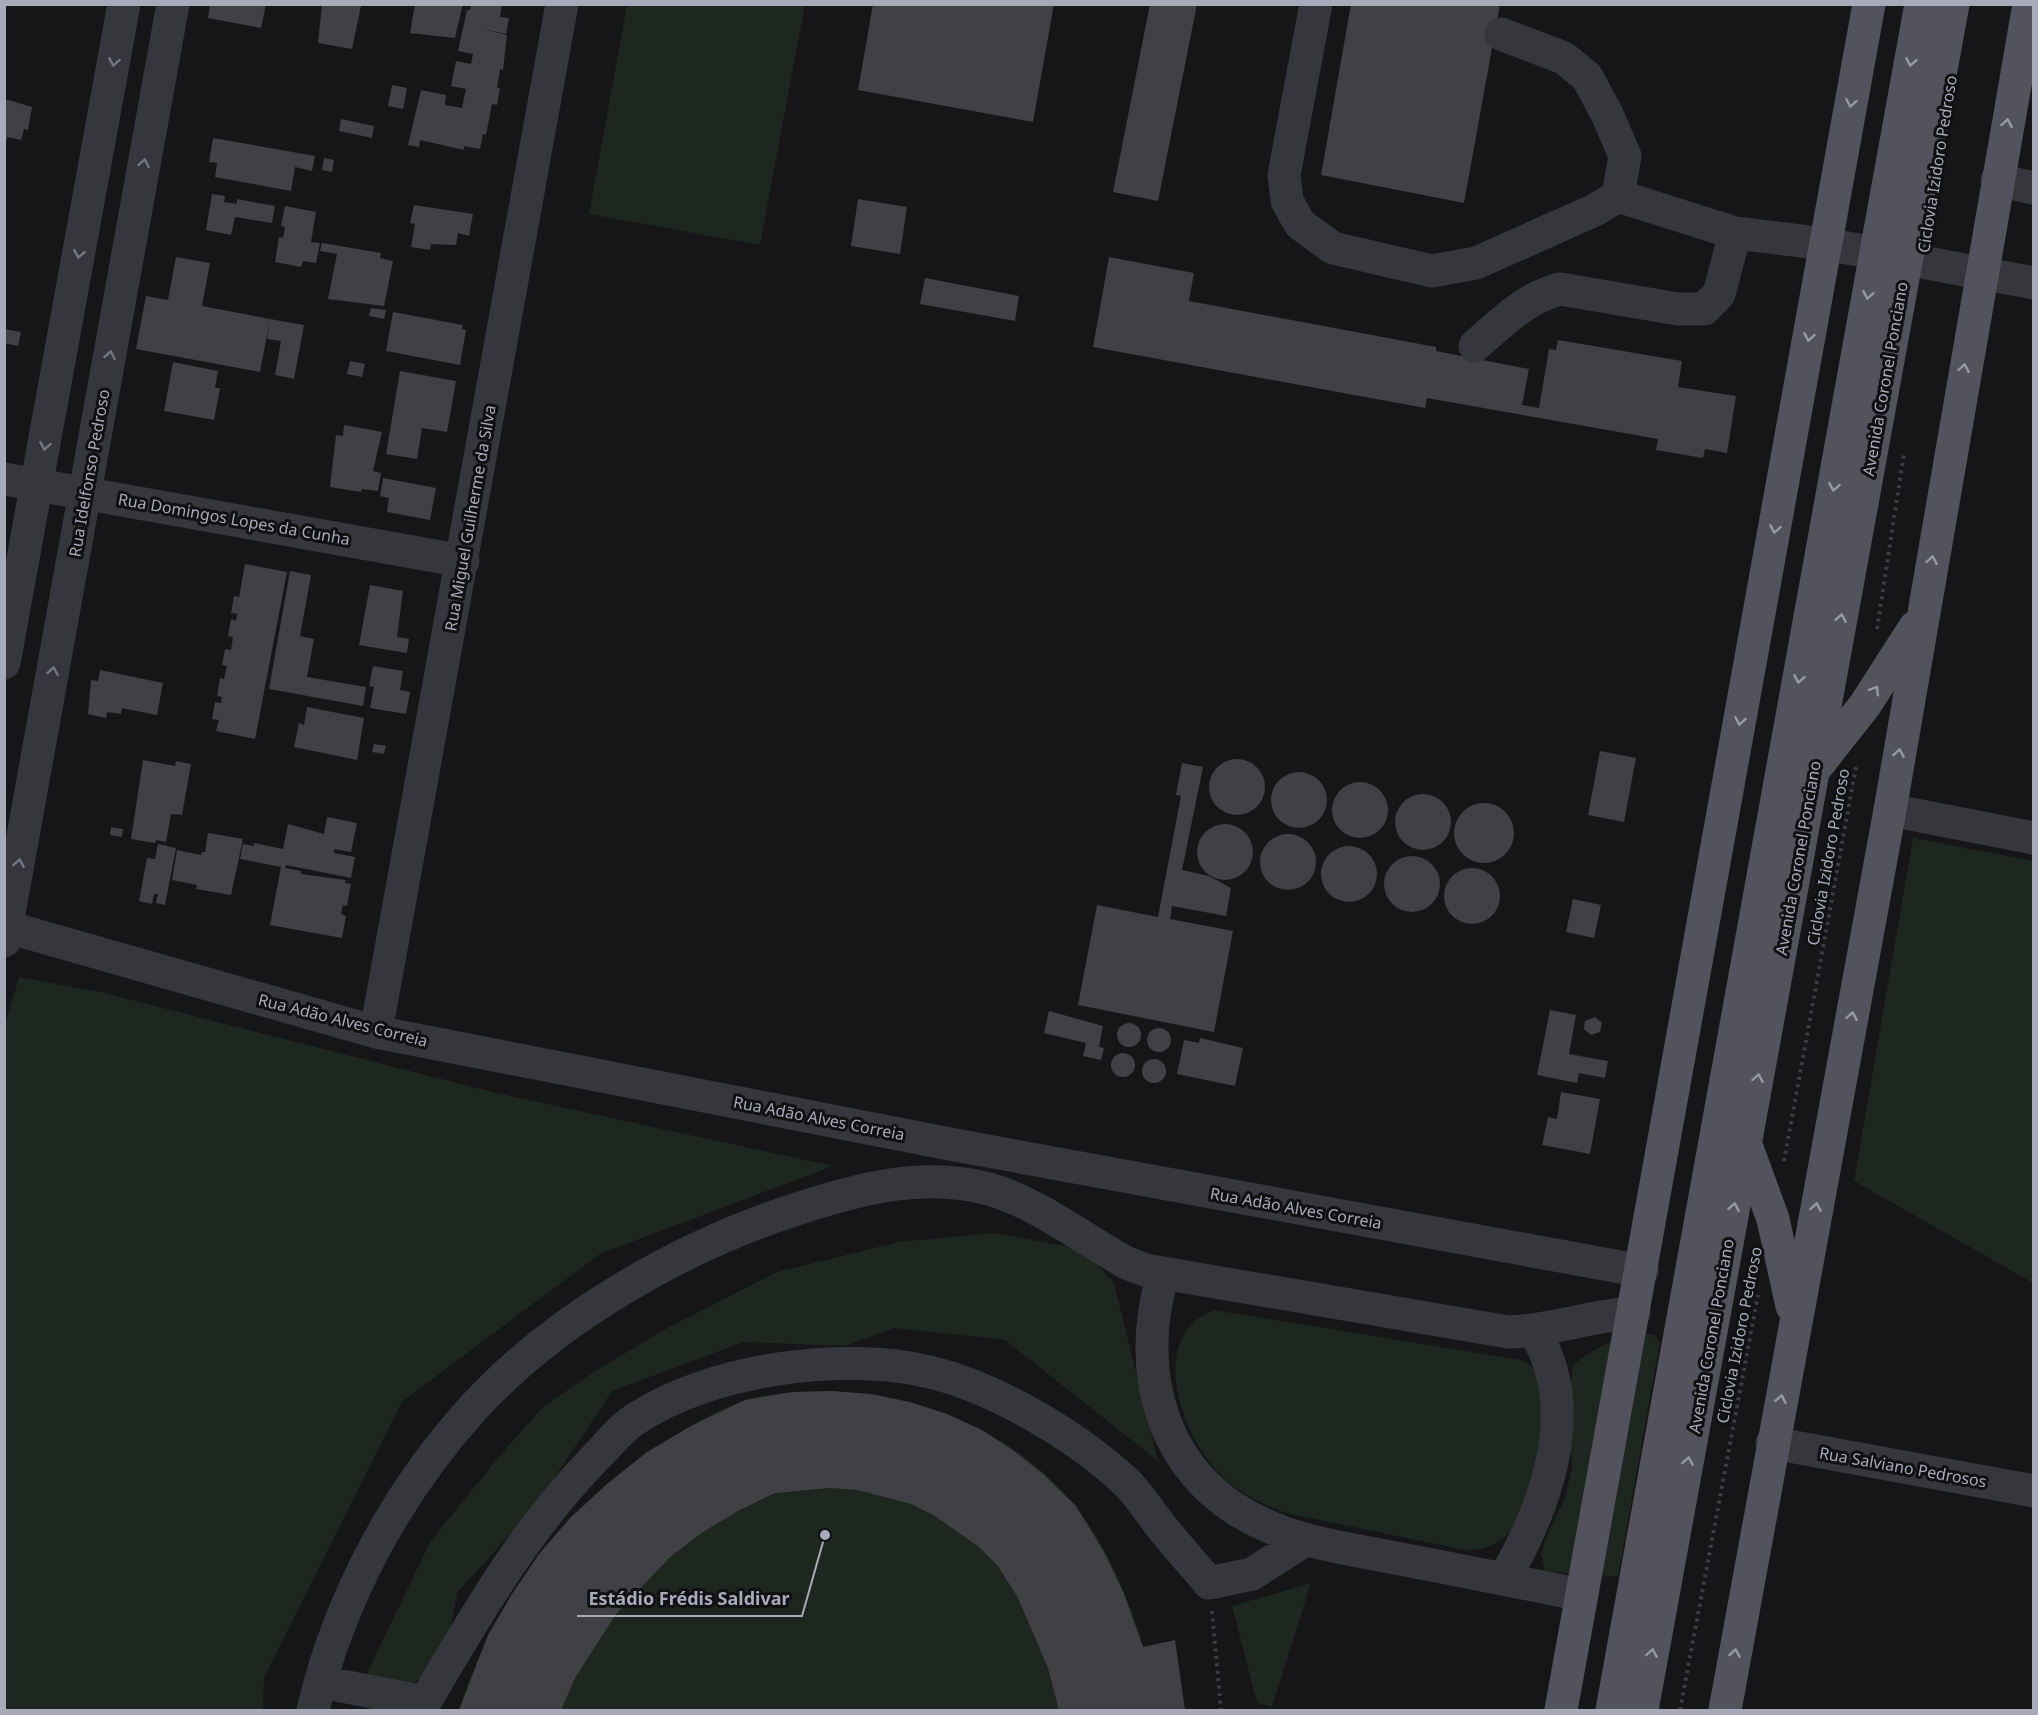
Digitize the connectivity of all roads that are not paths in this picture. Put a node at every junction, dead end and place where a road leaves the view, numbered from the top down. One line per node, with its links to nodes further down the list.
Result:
1 (124, 4): 19 (street, one-way to 19)
2 (172, 4): 20 (street, Rua Idelfonso Pedroso, one-way to 2)
3 (562, 4): 21 (street, Rua Miguel Guilherme da Silva)
4 (1316, 4): 11 (street)
5 (1869, 4): 13 (main road, one-way to 13)
6 (2029, 4): 9 (main road, one-way to 6)
7 (1946, 6): 14 (main road, Avenida Coronel Ponciano)
8 (1501, 34): 11 (street)
9 (1997, 180): 10 (street); 15 (main road)
10 (2034, 188)
11 (1618, 196): 12 (street)
12 (1735, 233): 13 (street); 17 (street)
13 (1826, 244): 14 (street); 30 (main road, one-way to 30)
14 (1891, 256): 15 (street); 24 (main road, Avenida Coronel Ponciano, one-way to 14); 44 (main road, one-way to 44)
15 (1981, 271): 16 (street); 22 (main road, one-way to 15)
16 (2034, 283)
17 (1475, 346)
18 (4, 479): 19 (street, Rua Domingos Lopes da Cunha)
19 (38, 485): 20 (street, Rua Domingos Lopes da Cunha); 23 (street)
20 (85, 492): 21 (street, Rua Domingos Lopes da Cunha); 27 (street, Rua Idelfonso Pedroso, one-way to 20)
21 (463, 561): 28 (street, Rua Miguel Guilherme da Silva)
22 (1923, 615): 24 (main road, one-way to 22); 25 (main road, one-way to 22)
23 (4, 663)
24 (1814, 770): 29 (main road, Avenida Coronel Ponciano, one-way to 24)
25 (1890, 810): 26 (street); 33 (main road, one-way to 25)
26 (2034, 838)
27 (5, 931): 28 (street, Rua Adão Alves Correia)
28 (376, 1032): 30 (street, Rua Adão Alves Correia)
29 (1745, 1144): 33 (main road); 45 (main road, Avenida Coronel Ponciano, one-way to 29)
30 (1642, 1271): 32 (main road)
31 (1163, 1275): 34 (street); 37 (street); 41 (street)
32 (1634, 1313): 34 (street); 39 (main road)
33 (1796, 1319): 35 (main road, one-way to 33)
34 (1534, 1331): 38 (street)
35 (1772, 1443): 36 (street, Rua Salviano Pedrosos); 46 (main road, one-way to 35)
36 (2034, 1491)
37 (1305, 1540): 38 (street); 41 (street)
38 (1504, 1579): 39 (street)
39 (1582, 1595): 40 (main road)
40 (1572, 1648): 42 (main road); 43 (main road)
41 (317, 1696)
42 (1561, 1710)
43 (1572, 1710)
44 (1612, 1710)
45 (1642, 1710)
46 (1725, 1710)

